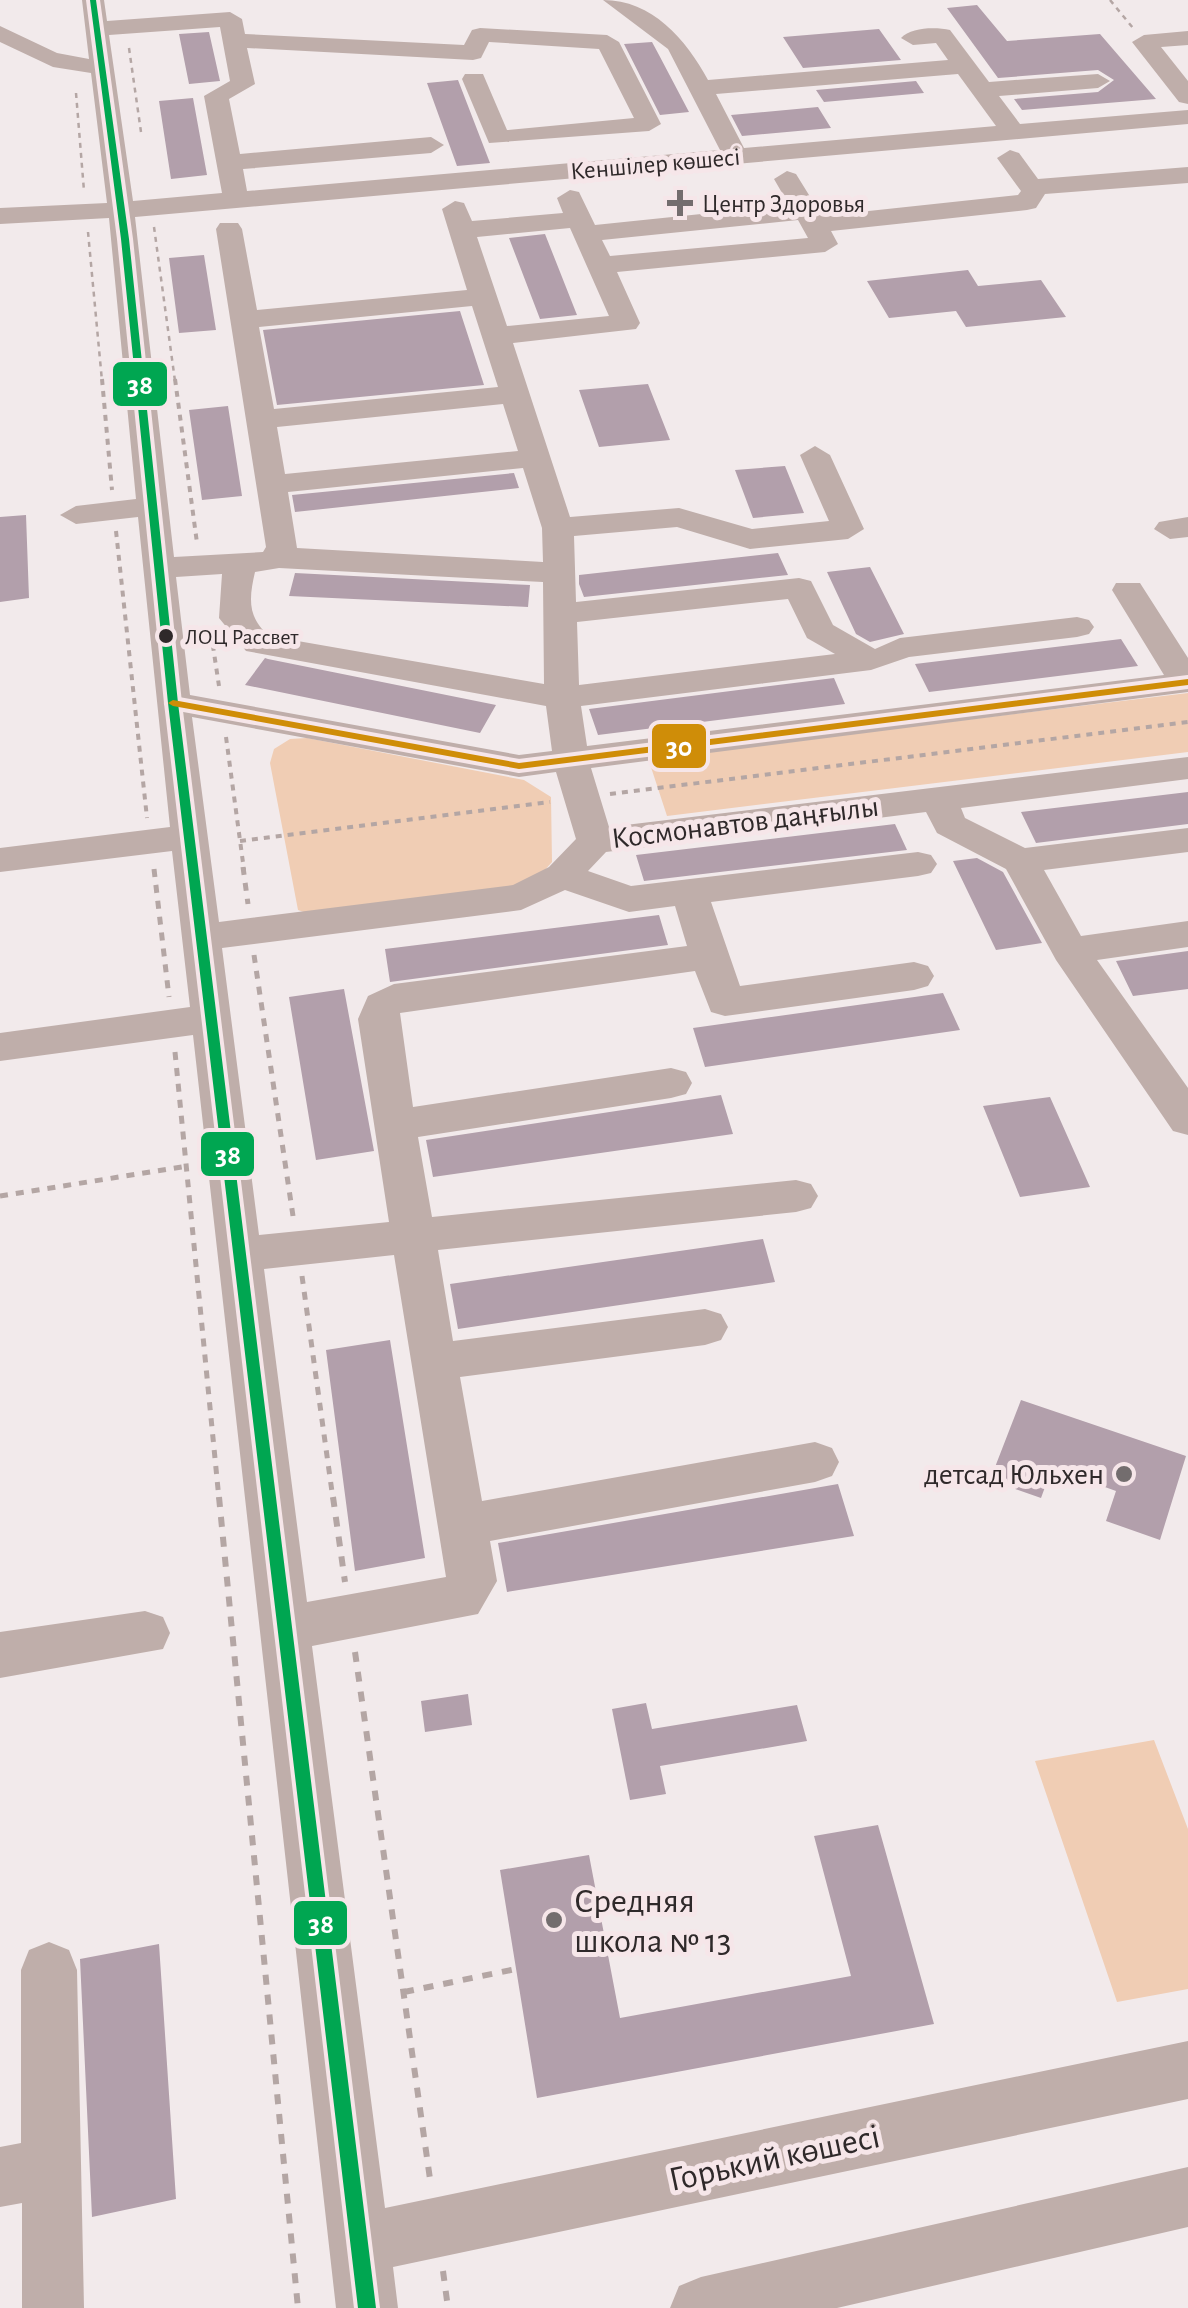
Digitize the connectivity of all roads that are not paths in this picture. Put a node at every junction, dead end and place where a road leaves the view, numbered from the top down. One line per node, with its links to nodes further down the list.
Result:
1 (614, 0): 2 (street)
2 (658, 31): 8 (street); 13 (street)
3 (0, 33): 4 (street)
4 (98, 38): 7 (street); 37 (street)
5 (913, 38): 9 (street)
6 (1186, 38): 10 (street)
7 (234, 40): 8 (street); 26 (street)
8 (607, 42): 17 (street)
9 (964, 66): 13 (street); 14 (street)
10 (1178, 71): 15 (street)
11 (474, 79): 19 (street)
12 (1098, 81): 14 (street)
13 (701, 88): 18 (street)
14 (982, 90): 23 (street)
15 (1188, 97)
16 (1188, 117): 23 (street, Кеншілер көшесі)
17 (668, 125): 18 (street); 19 (street)
18 (722, 130): 25 (street)
19 (498, 138): 30 (street)
20 (934, 139): 23 (street, Кеншілер көшесі); 24 (street, Кеншілер көшесі); 27 (street)
21 (1188, 142): 23 (street, Кеншілер көшесі)
22 (430, 145): 26 (street)
23 (1012, 145): 27 (street, Кеншілер көшесі); 33 (street)
24 (820, 149): 25 (street, Кеншілер көшесі); 28 (street)
25 (736, 156): 30 (street, Кеншілер көшесі)
26 (229, 163): 38 (street)
27 (950, 164): 28 (street, Кеншілер көшесі)
28 (835, 174): 31 (street, Кеншілер көшесі)
29 (1188, 175): 33 (street)
30 (485, 178): 38 (street, Кеншілер көшесі)
31 (787, 178): 32 (street, Кеншілер көшесі); 36 (street)
32 (728, 184)
33 (1032, 187): 36 (street)
34 (582, 212): 36 (street); 39 (street); 40 (street)
35 (0, 216): 37 (street, Кеншілер көшесі)
36 (811, 218): 39 (street)
37 (128, 221): 38 (street, Кеншілер көшесі); 48 (street)
38 (231, 221): 41 (street)
39 (600, 265): 42 (street)
40 (484, 297): 41 (street); 42 (street)
41 (241, 320): 44 (street)
42 (496, 336): 43 (street)
43 (515, 394): 44 (street); 46 (street)
44 (263, 419): 47 (street)
45 (815, 455): 50 (street)
46 (536, 458): 47 (street); 50 (street)
47 (274, 484): 51 (street)
48 (134, 509): 49 (street); 53 (street)
49 (76, 515)
50 (558, 528): 54 (street)
51 (278, 557): 52 (street); 54 (street)
52 (240, 564): 53 (street); 60 (street)
53 (180, 567): 61 (street)
54 (560, 573): 56 (street)
55 (1128, 590): 59 (street)
56 (560, 614): 58 (street); 60 (street)
57 (1077, 627): 58 (street)
58 (878, 659): 60 (street); 62 (street)
59 (1187, 682): 62 (street)
60 (562, 698): 63 (street)
61 (174, 704): 63 (street); 66 (street)
62 (913, 717): 63 (street)
63 (571, 761): 68 (street)
64 (1188, 768): 65 (street, Космонавтов даңғылы)
65 (938, 798): 68 (street, Космонавтов даңғылы); 70 (street)
66 (170, 839): 69 (street); 75 (street)
67 (1188, 840): 70 (street)
68 (595, 841): 72 (street, Космонавтов даңғылы)
69 (0, 860)
70 (1020, 861): 76 (street)
71 (918, 864): 73 (street)
72 (562, 876): 73 (street); 75 (street, Космонавтов даңғылы)
73 (689, 892): 77 (street)
74 (1188, 934): 76 (street)
75 (202, 937): 79 (street)
76 (1070, 952): 82 (street)
77 (710, 956): 78 (street); 83 (street)
78 (914, 976)
79 (192, 1020): 80 (street); 86 (street)
80 (0, 1046)
81 (671, 1083): 83 (street)
82 (1188, 1120)
83 (395, 1126): 85 (street)
84 (796, 1196): 85 (street)
85 (412, 1239): 86 (street); 88 (street)
86 (240, 1254): 91 (street)
87 (705, 1327): 88 (street)
88 (434, 1362): 90 (street)
89 (815, 1462): 90 (street)
90 (464, 1525): 91 (street)
91 (286, 1628): 98 (street)
92 (145, 1633): 93 (street)
93 (0, 1655)
94 (49, 1970): 96 (street)
95 (1188, 2070): 98 (street, Горький көшесі)
96 (26, 2172): 99 (street)
97 (1188, 2196): 101 (street)
98 (359, 2244): 100 (street)
99 (53, 2308)
100 (367, 2308)
101 (701, 2308)

